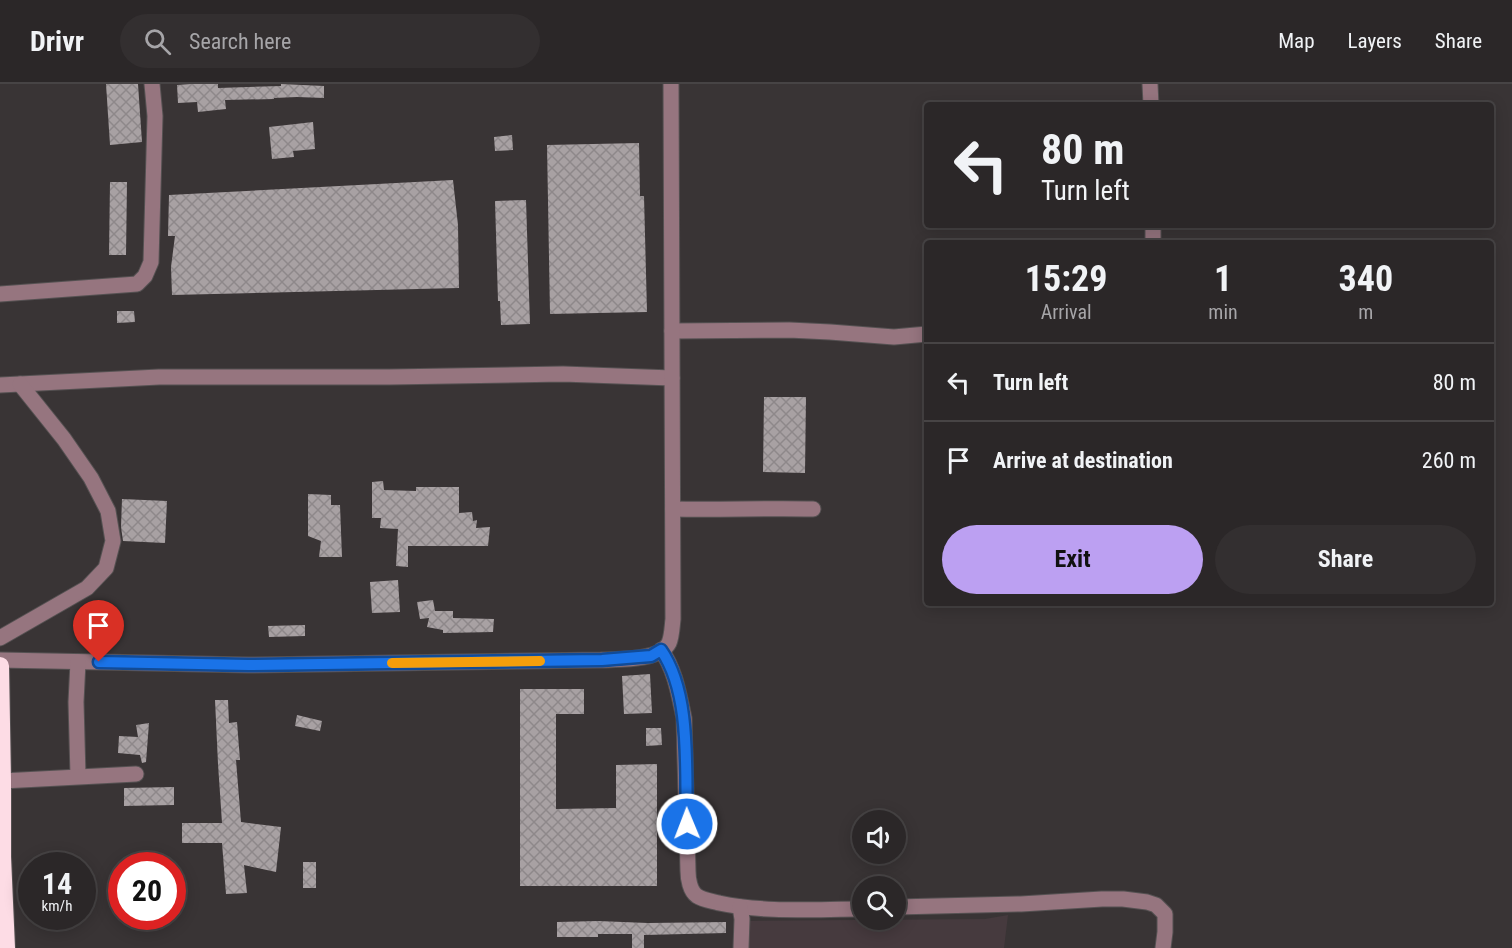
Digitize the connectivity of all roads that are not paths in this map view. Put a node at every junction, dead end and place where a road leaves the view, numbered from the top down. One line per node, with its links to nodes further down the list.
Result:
1 (152, 84): 5 (lane)
2 (671, 84): 6 (lane)
3 (1150, 84): 4 (lane)
4 (1151, 102)
5 (0, 294)
6 (672, 331): 7 (lane); 8 (lane)
7 (924, 334)
8 (672, 378): 9 (lane); 11 (lane)
9 (20, 384): 10 (lane); 13 (lane)
10 (0, 385)
11 (673, 508): 12 (lane); 14 (lane)
12 (813, 509)
13 (0, 638)
14 (661, 650): 16 (lane); 21 (lane)
15 (0, 660): 16 (lane)
16 (78, 662): 19 (lane)
17 (0, 666): 20 (highway)
18 (136, 774): 19 (lane)
19 (78, 776): 20 (lane)
20 (1, 791): 24 (highway)
21 (740, 907): 23 (lane); 25 (lane)
22 (906, 908): 26 (lane)
23 (852, 909)
24 (3, 936)
25 (741, 948)
26 (1163, 948)

